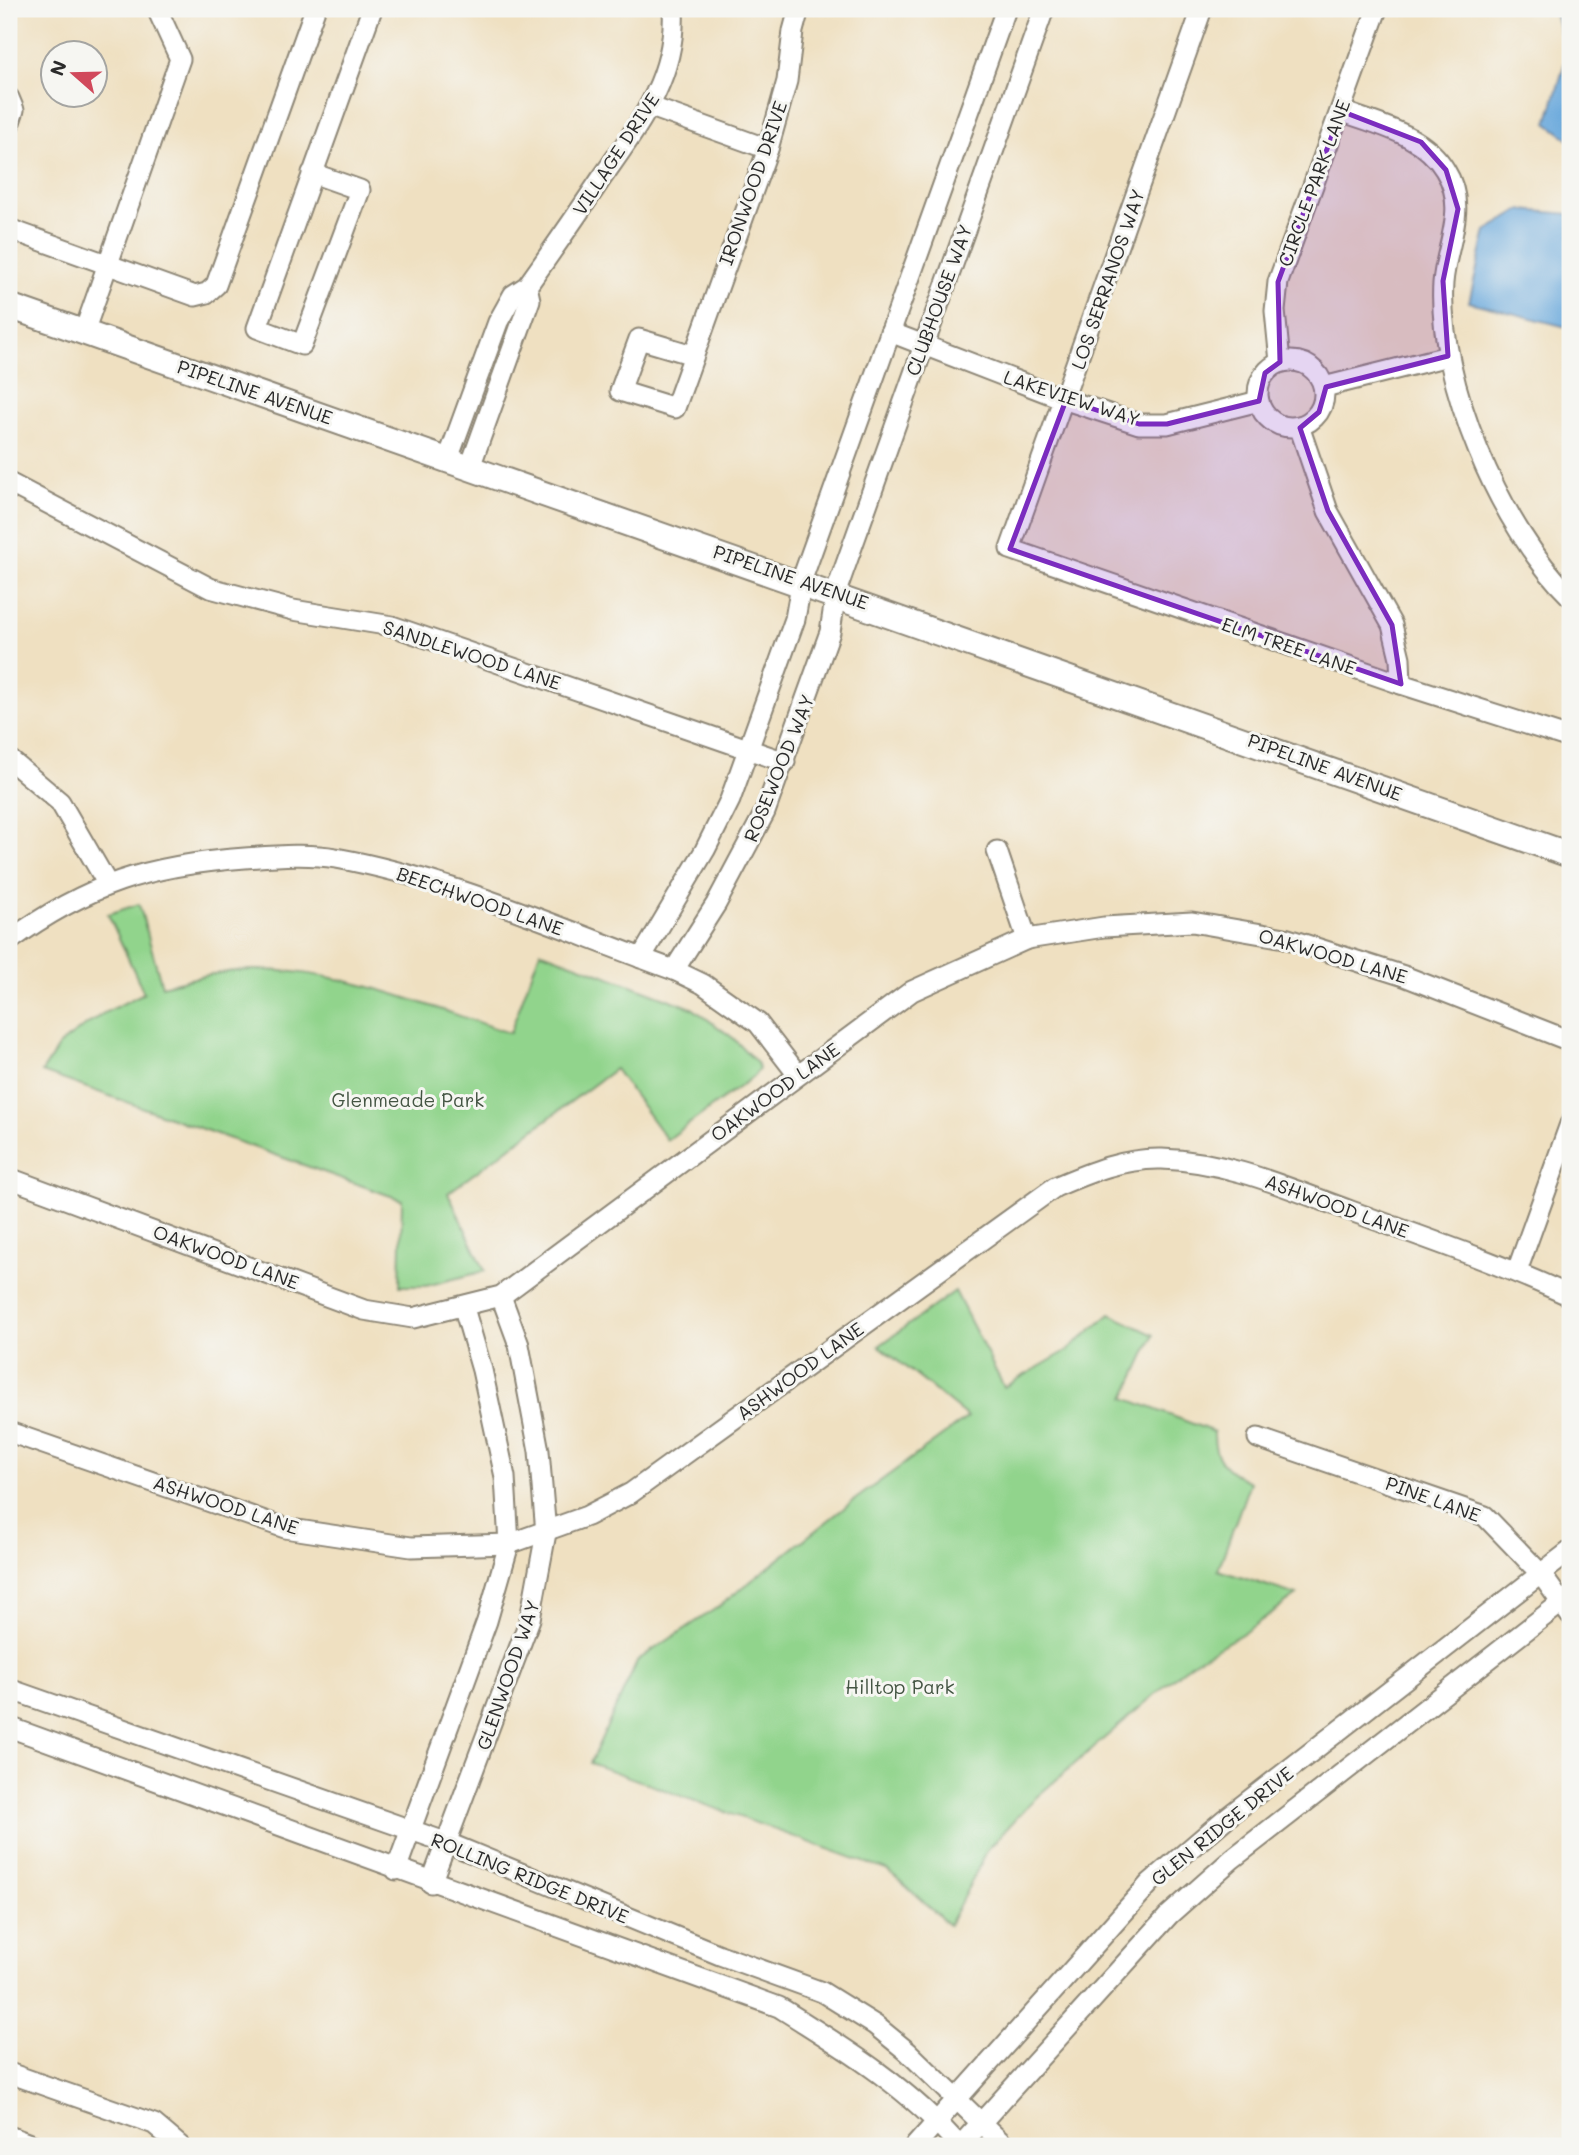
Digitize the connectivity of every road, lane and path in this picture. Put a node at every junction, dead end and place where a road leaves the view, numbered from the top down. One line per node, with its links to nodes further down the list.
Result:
1 (157, 9): 15 (street)
2 (315, 9): 15 (street)
3 (372, 9): 13 (street)
4 (673, 9): 10 (street, VILLAGE DRIVE)
5 (799, 9): 12 (street, IRONWOOD DRIVE)
6 (1006, 9): 19 (street, CLUBHOUSE WAY)
7 (1044, 9): 20 (street, CLUBHOUSE WAY)
8 (1202, 9): 27 (street, LOS SERRANOS WAY)
9 (1377, 9): 11 (street, CIRCLE PARK LANE)
10 (651, 107): 12 (street); 16 (street, VILLAGE DRIVE)
11 (1341, 111): 22 (street); 23 (street, CIRCLE PARK LANE)
12 (768, 149): 21 (street, IRONWOOD DRIVE)
13 (312, 173): 13 (street)
14 (9, 229): 15 (street)
15 (108, 264): 18 (street)
16 (527, 286): 24 (street, VILLAGE DRIVE); 26 (street, VILLAGE DRIVE)
17 (9, 306): 18 (main road, PIPELINE AVENUE)
18 (84, 332): 30 (main road, PIPELINE AVENUE)
19 (890, 332): 20 (street, LAKEVIEW WAY); 33 (street, CLUBHOUSE WAY)
20 (923, 345): 27 (street, LAKEVIEW WAY); 34 (street, CLUBHOUSE WAY)
21 (693, 355)
22 (1448, 356): 25 (street); 35 (street)
23 (1280, 362): 25 (street); 28 (street)
24 (474, 386): 26 (street); 30 (street, VILLAGE DRIVE)
25 (1324, 387): 29 (street)
26 (497, 392): 30 (street, VILLAGE DRIVE)
27 (1066, 400): 28 (street, LAKEVIEW WAY); 32 (street, LOS SERRANOS WAY)
28 (1259, 401): 29 (street)
29 (1299, 426): 36 (street)
30 (459, 463): 33 (main road, PIPELINE AVENUE)
31 (9, 483): 38 (street, SANDLEWOOD LANE)
32 (1010, 549): 36 (street, ELM TREE LANE)
33 (802, 579): 34 (main road, PIPELINE AVENUE); 38 (street, ROSEWOOD WAY)
34 (836, 592): 40 (street, ROSEWOOD WAY); 42 (main road, PIPELINE AVENUE)
35 (1570, 596)
36 (1401, 684): 37 (street, ELM TREE LANE)
37 (1570, 737)
38 (750, 749): 40 (street, SANDLEWOOD LANE); 46 (street, ROSEWOOD WAY)
39 (9, 759): 43 (street)
40 (785, 762): 47 (street, ROSEWOOD WAY)
41 (997, 851): 44 (street)
42 (1570, 855)
43 (107, 883): 45 (street, BEECHWOOD LANE); 46 (street, BEECHWOOD LANE)
44 (1027, 939): 48 (street, OAKWOOD LANE); 49 (street, OAKWOOD LANE)
45 (9, 941)
46 (641, 958): 47 (street, BEECHWOOD LANE)
47 (674, 970): 49 (street, BEECHWOOD LANE)
48 (1570, 1041)
49 (798, 1075): 53 (street, OAKWOOD LANE)
50 (1570, 1124): 52 (street)
51 (9, 1178): 55 (street, OAKWOOD LANE)
52 (1517, 1271): 54 (street, ASHWOOD LANE); 58 (street, ASHWOOD LANE)
53 (501, 1296): 55 (street, OAKWOOD LANE); 58 (street, GLENWOOD WAY)
54 (1570, 1297)
55 (464, 1308): 59 (street, GLENWOOD WAY)
56 (9, 1432): 59 (street, ASHWOOD LANE)
57 (1258, 1438): 61 (street, PINE LANE)
58 (546, 1533): 59 (street, ASHWOOD LANE); 66 (street, GLENWOOD WAY)
59 (509, 1544): 65 (street, GLENWOOD WAY)
60 (1570, 1551): 61 (street, GLEN RIDGE DRIVE)
61 (1541, 1574): 62 (street, PINE LANE); 70 (street, GLEN RIDGE DRIVE)
62 (1567, 1605): 72 (street, GLEN RIDGE DRIVE)
63 (9, 1689): 65 (street, ROLLING RIDGE DRIVE)
64 (9, 1727): 67 (street, ROLLING RIDGE DRIVE)
65 (410, 1832): 66 (street, ROLLING RIDGE DRIVE); 67 (street, GLENWOOD WAY)
66 (448, 1843): 68 (street, GLENWOOD WAY); 70 (street, ROLLING RIDGE DRIVE)
67 (396, 1870): 68 (street, ROLLING RIDGE DRIVE)
68 (431, 1883): 71 (street, ROLLING RIDGE DRIVE)
69 (9, 2073): 75 (street)
70 (954, 2100): 71 (street, GLEN RIDGE DRIVE); 72 (street, ROLLING RIDGE DRIVE)
71 (937, 2120): 76 (street, GLEN RIDGE DRIVE); 77 (street, ROLLING RIDGE DRIVE)
72 (978, 2123): 77 (street, GLEN RIDGE DRIVE); 78 (street, ROLLING RIDGE DRIVE)
73 (9, 2136): 74 (street)
74 (35, 2146)
75 (180, 2146)
76 (915, 2146)
77 (960, 2146)
78 (1005, 2146)

